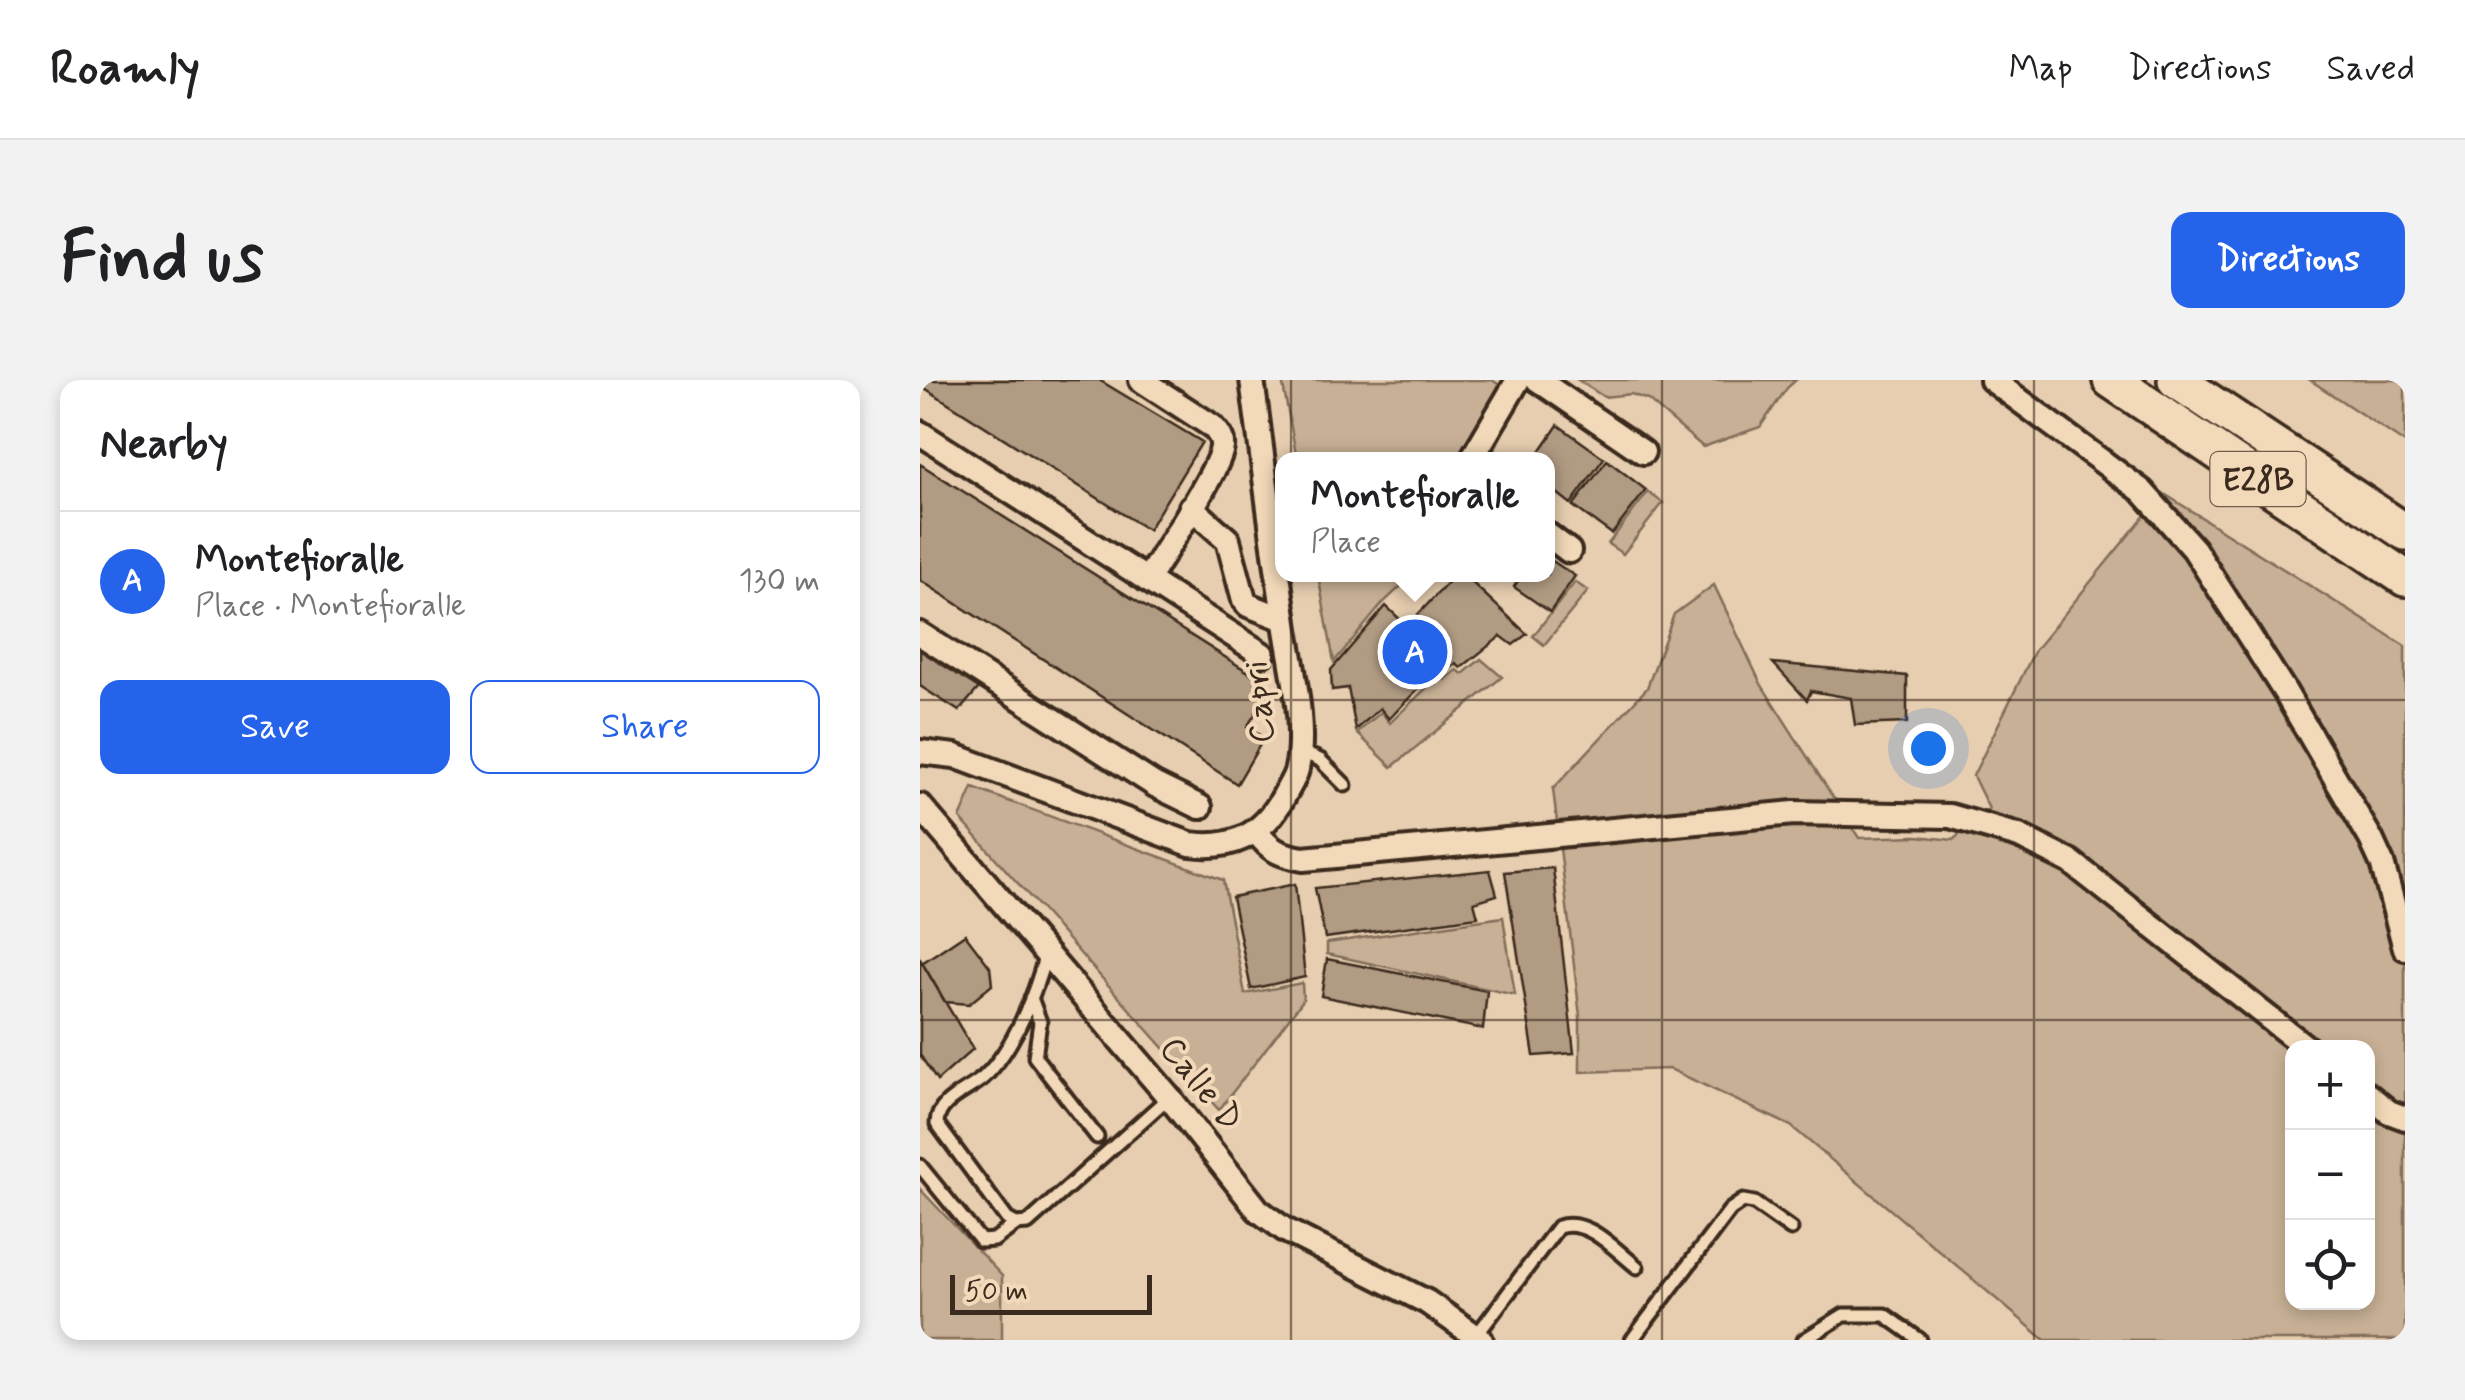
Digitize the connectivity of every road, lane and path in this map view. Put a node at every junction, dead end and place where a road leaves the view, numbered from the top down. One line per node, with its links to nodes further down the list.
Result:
1 (1141, 380): 11 (street)
2 (1252, 380): 15 (street, Capri)
3 (1518, 380): 9 (street)
4 (1538, 380): 10 (street)
5 (1992, 380): 28 (street)
6 (2111, 380): 16 (main road, E28B)
7 (2176, 380): 12 (main road, E28B)
8 (920, 433): 17 (street)
9 (1475, 452)
10 (1643, 452)
11 (1191, 508): 17 (street); 19 (street)
12 (2405, 532)
13 (1555, 540): 14 (street)
14 (1569, 551)
15 (1275, 552)
16 (2405, 578)
17 (1147, 580): 21 (street)
18 (1279, 582): 19 (street, Capri)
19 (1284, 619): 22 (street, Capri)
20 (920, 634): 26 (street)
21 (1262, 654)
22 (1298, 751): 24 (lane); 27 (street, Capri)
23 (920, 752): 27 (street)
24 (1346, 785)
25 (920, 806): 29 (street, Calle D)
26 (1200, 807)
27 (1257, 832): 31 (street)
28 (2405, 948)
29 (1046, 952): 30 (lane); 32 (street, Calle D)
30 (1031, 998): 35 (lane); 37 (lane)
31 (2297, 1040)
32 (1169, 1096): 37 (lane); 40 (street, Calle D)
33 (2375, 1101): 34 (street)
34 (2405, 1118)
35 (1097, 1136)
36 (920, 1166): 37 (lane)
37 (1016, 1224)
38 (1791, 1228): 41 (lane)
39 (1637, 1267): 40 (lane)
40 (1478, 1338)
41 (1632, 1340)
42 (1804, 1340): 43 (lane)
43 (1920, 1340)

